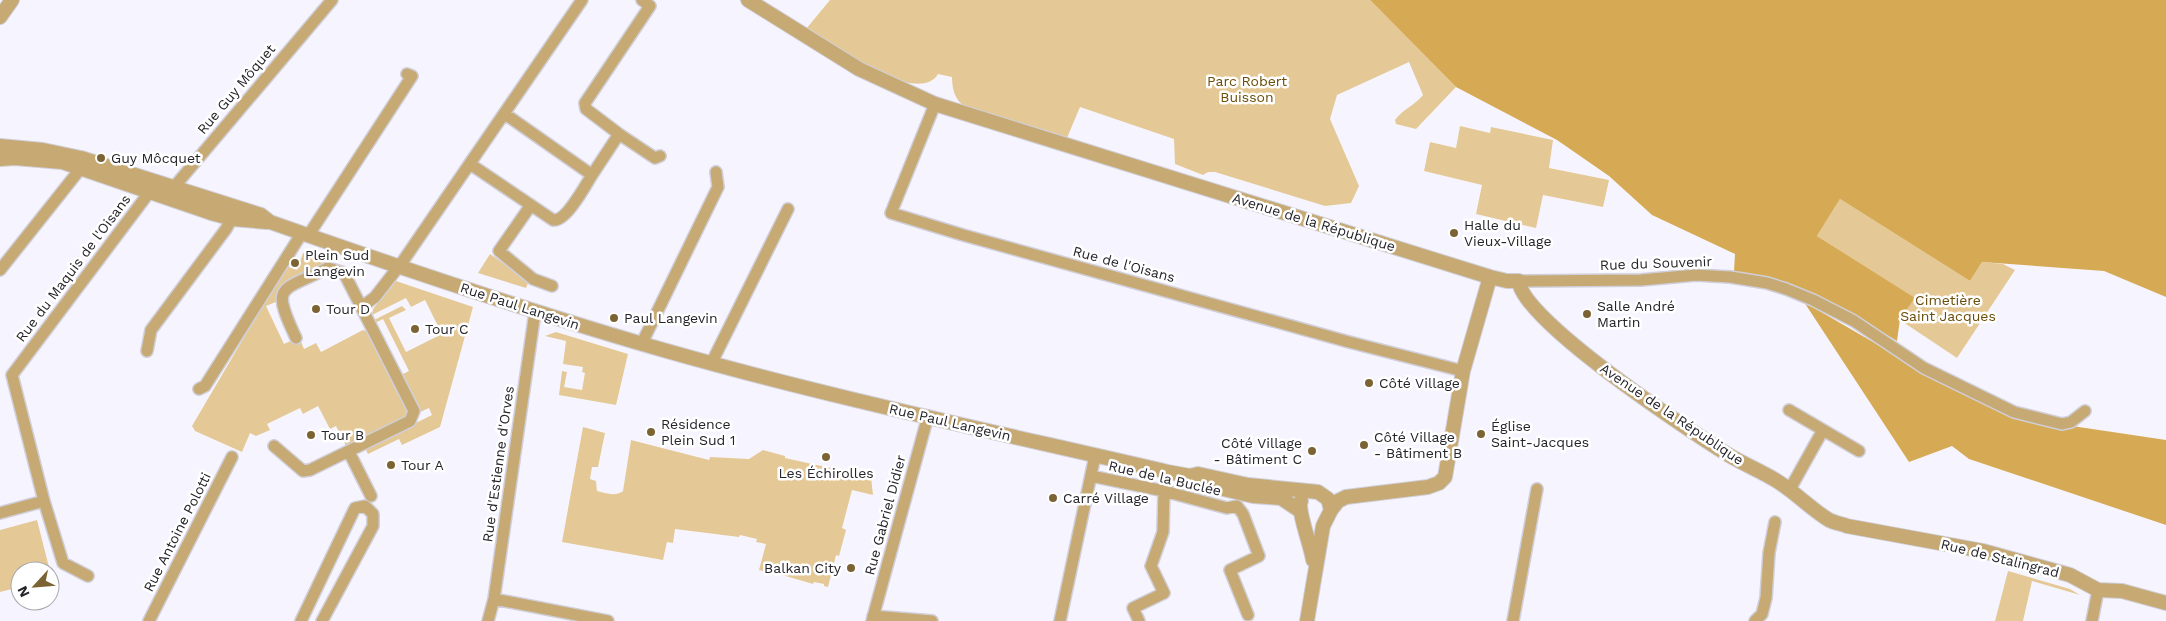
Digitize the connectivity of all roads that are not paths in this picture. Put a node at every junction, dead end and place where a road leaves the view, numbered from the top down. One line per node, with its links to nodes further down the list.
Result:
1 (12, 0): 6 (street)
2 (332, 0): 19 (street, Rue Guy Môquet)
3 (582, 0): 9 (street)
4 (642, 0): 10 (street)
5 (748, 0): 8 (street, Avenue de la République)
6 (0, 17)
7 (407, 74): 23 (street)
8 (935, 104): 26 (street, Avenue de la République); 35 (street, Rue de l'Oisans)
9 (505, 114): 15 (street); 17 (street)
10 (619, 134): 12 (street); 17 (street)
11 (0, 146): 14 (street, Rue Paul Langevin)
12 (660, 156)
13 (0, 159): 14 (street, Rue Paul Langevin)
14 (81, 163): 18 (street, Rue Paul Langevin); 25 (street)
15 (470, 164): 20 (street); 24 (street)
16 (716, 172): 32 (street)
17 (592, 174): 20 (street)
18 (152, 188): 19 (street, Rue Paul Langevin); 54 (street, Rue du Maquis de l'Oisans)
19 (169, 193): 22 (street, Rue Paul Langevin)
20 (531, 205): 28 (street)
21 (788, 209): 34 (street)
22 (235, 213): 23 (street, Rue Paul Langevin); 33 (street)
23 (305, 234): 24 (street, Rue Paul Langevin); 36 (street)
24 (399, 267): 29 (street); 30 (street, Rue Paul Langevin)
25 (0, 270)
26 (1490, 276): 27 (street, Avenue de la République); 35 (street)
27 (1519, 281): 38 (street, Rue du Souvenir); 48 (street, Avenue de la République)
28 (552, 286)
29 (363, 306): 31 (street); 43 (street)
30 (535, 312): 32 (street, Rue Paul Langevin); 63 (street, Rue d'Estienne d'Orves)
31 (296, 338)
32 (642, 343): 34 (street, Rue Paul Langevin)
33 (147, 350)
34 (712, 362): 39 (street, Rue Paul Langevin)
35 (1463, 371): 51 (street)
36 (199, 390)
37 (1789, 410): 40 (street)
38 (2085, 411)
39 (928, 416): 44 (street, Rue Paul Langevin); 66 (street, Rue Gabriel Didier)
40 (1823, 430): 42 (street); 48 (street)
41 (274, 446): 43 (street)
42 (1859, 451)
43 (349, 452): 53 (street)
44 (1095, 456): 46 (street, Rue de la Buclée); 52 (street, Rue Paul Langevin)
45 (232, 457): 67 (street, Rue Antoine Polotti)
46 (1091, 476): 49 (street, Rue de la Buclée); 73 (street, Rue de la Buclée)
47 (1538, 489): 76 (street)
48 (1790, 490): 58 (street, Avenue de la République)
49 (1164, 491): 52 (street, Rue de la Buclée); 74 (street)
50 (1316, 492): 51 (street); 52 (street, Rue Paul Langevin); 56 (street); 57 (street)
51 (1361, 494): 56 (street)
52 (1242, 495): 57 (street, Rue Paul Langevin); 65 (street)
53 (371, 496)
54 (44, 501): 55 (street); 61 (street)
55 (0, 513)
56 (1329, 513): 57 (street); 60 (street)
57 (1301, 514): 60 (street)
58 (1830, 520): 62 (street, Rue de Stalingrad)
59 (1775, 522): 77 (street)
60 (1315, 573): 75 (street)
61 (88, 576)
62 (2098, 590): 64 (street, Rue de Stalingrad); 78 (street)
63 (494, 599): 70 (street, Rue d'Estienne d'Orves); 71 (street)
64 (2166, 603)
65 (1248, 615)
66 (872, 619): 72 (street)
67 (149, 621)
68 (300, 621): 69 (street)
69 (322, 621)
70 (488, 621)
71 (608, 621)
72 (932, 621)
73 (1060, 621)
74 (1138, 621)
75 (1307, 621)
76 (1513, 621)
77 (1756, 621)
78 (2092, 621)

